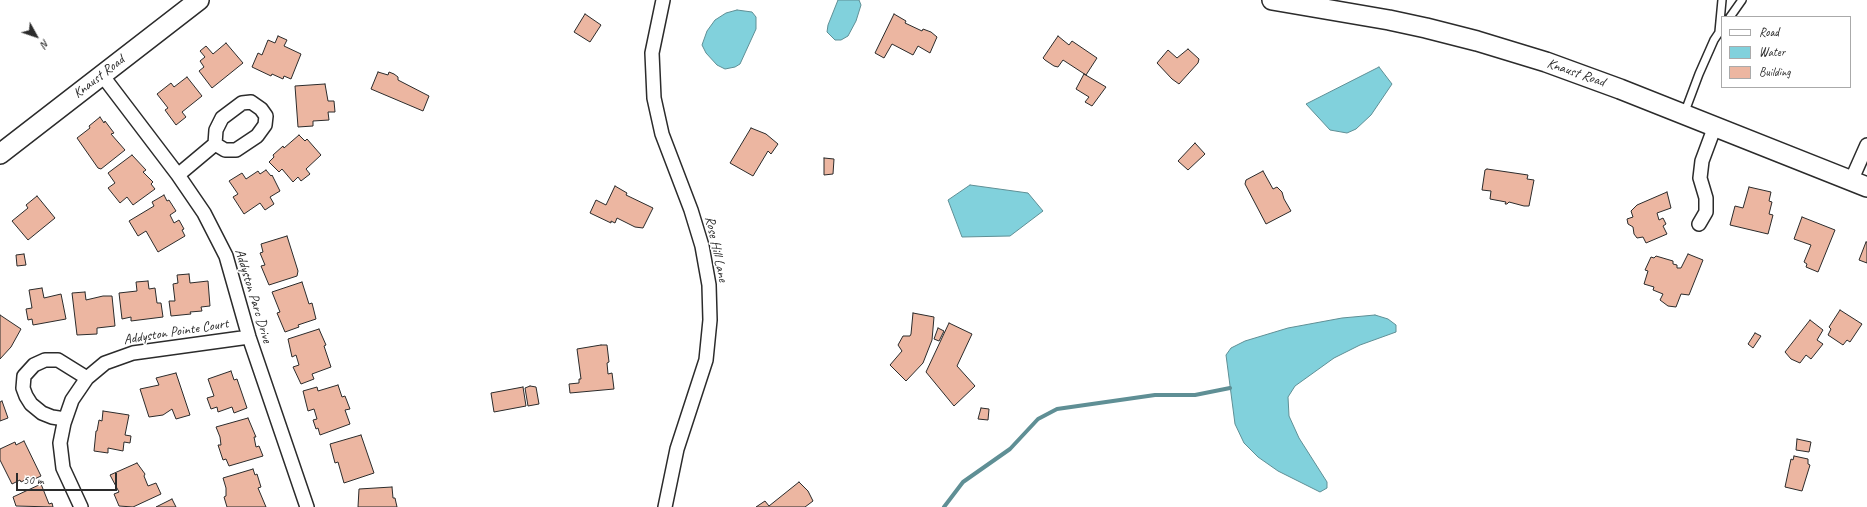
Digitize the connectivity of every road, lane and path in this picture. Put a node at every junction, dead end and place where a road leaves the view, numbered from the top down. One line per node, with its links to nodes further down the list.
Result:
1 (199, 0): 8 (main road, Knaust Road)
2 (663, 0): 22 (street, Rose Hill Lane)
3 (1272, 0): 9 (main road, Knaust Road)
4 (1722, 0): 7 (lane)
5 (1742, 0): 6 (lane)
6 (1731, 16)
7 (1720, 30): 9 (lane)
8 (102, 75): 13 (main road, Knaust Road); 14 (street, Addyston Parc Drive)
9 (1684, 114): 10 (main road, Knaust Road)
10 (1715, 126): 15 (main road, Knaust Road); 16 (street)
11 (215, 144): 14 (street)
12 (1867, 145): 15 (street)
13 (0, 154)
14 (178, 175): 17 (street, Addyston Parc Drive)
15 (1859, 184)
16 (1699, 224)
17 (249, 337): 18 (street, Addyston Pointe Court); 21 (street, Addyston Parc Drive)
18 (87, 378): 19 (street, Addyston Pointe Court); 19 (street)
19 (65, 419): 20 (street, Addyston Pointe Court)
20 (81, 507)
21 (307, 507)
22 (664, 507)

